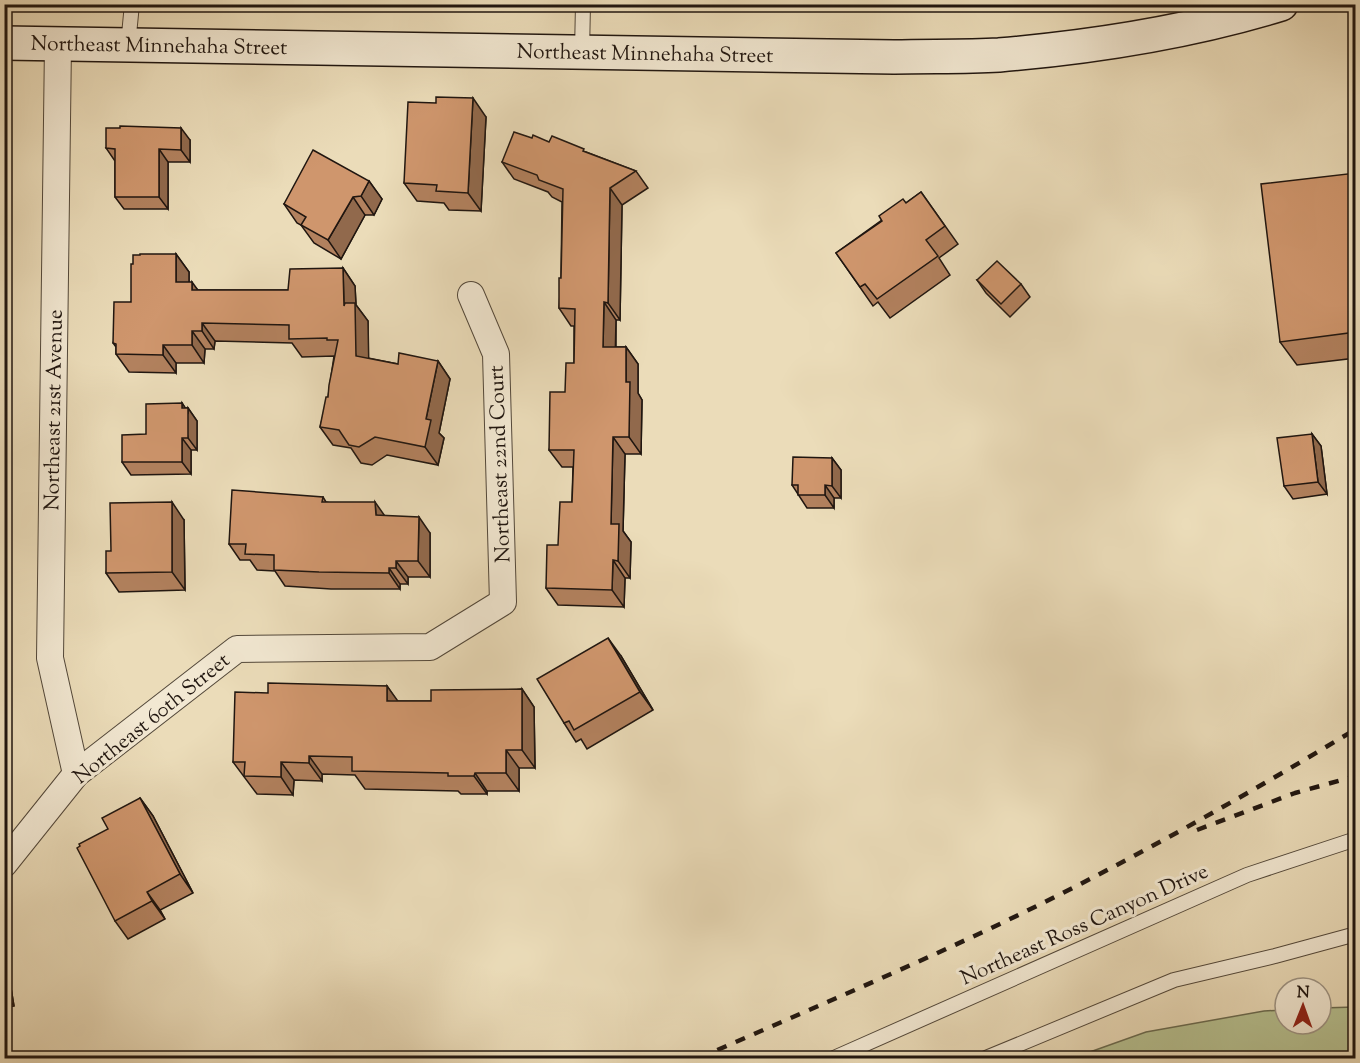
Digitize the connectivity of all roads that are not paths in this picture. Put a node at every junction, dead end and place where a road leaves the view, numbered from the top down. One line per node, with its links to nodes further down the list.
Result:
1 (132, 4): 6 (lane)
2 (583, 4): 7 (lane)
3 (1281, 4): 7 (main road, Northeast Minnehaha Street)
4 (4, 43): 5 (main road, Northeast Minnehaha Street)
5 (58, 44): 6 (main road, Northeast Minnehaha Street); 10 (street, Northeast 21st Avenue)
6 (128, 45): 7 (main road, Northeast Minnehaha Street)
7 (582, 52)
8 (471, 295): 9 (street, Northeast 22nd Court)
9 (503, 602): 10 (street, Northeast 60th Street)
10 (76, 774): 12 (street, Northeast 60th Street)
11 (1356, 839): 14 (lane, Northeast Ross Canyon Drive)
12 (4, 864)
13 (1356, 934): 15 (lane)
14 (834, 1059)
15 (986, 1059)

